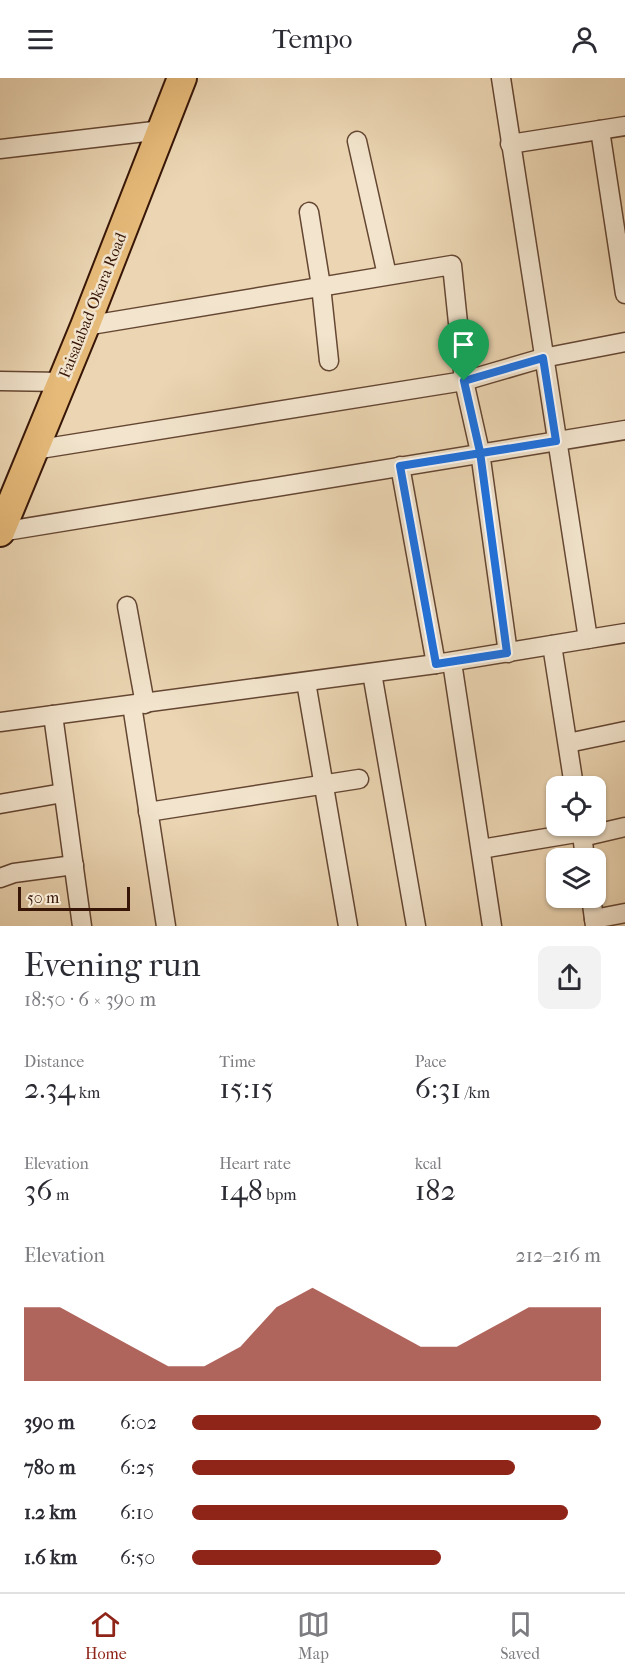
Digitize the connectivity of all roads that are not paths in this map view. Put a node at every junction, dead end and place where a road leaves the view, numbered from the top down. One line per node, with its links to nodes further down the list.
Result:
1 (182, 78): 4 (main road, Faisalabad Okara Road)
2 (501, 78): 7 (street)
3 (625, 126): 5 (street)
4 (162, 130): 8 (street); 13 (main road, Faisalabad Okara Road)
5 (600, 130): 7 (street); 12 (street)
6 (357, 141): 10 (street)
7 (510, 144): 15 (street)
8 (0, 149)
9 (309, 212): 11 (street)
10 (387, 275): 11 (street); 18 (street)
11 (321, 286): 13 (street); 16 (street)
12 (625, 294)
13 (85, 326): 19 (main road, Faisalabad Okara Road)
14 (625, 342): 15 (street)
15 (543, 358): 18 (street); 21 (street)
16 (329, 361)
17 (0, 381): 19 (street)
18 (464, 381): 22 (street); 23 (street)
19 (62, 382): 22 (main road, Faisalabad Okara Road)
20 (625, 430): 21 (street)
21 (556, 441): 23 (street); 28 (street)
22 (34, 450): 25 (main road, Faisalabad Okara Road)
23 (480, 452): 24 (street); 30 (street)
24 (400, 466): 25 (street); 31 (street)
25 (0, 532)
26 (127, 606): 34 (street)
27 (625, 633): 28 (street)
28 (588, 639): 29 (street)
29 (552, 645): 30 (street); 38 (street)
30 (507, 653): 31 (street)
31 (444, 663): 32 (street); 48 (street)
32 (372, 673): 33 (street); 56 (street)
33 (306, 682): 34 (street); 41 (street)
34 (138, 705): 35 (street); 44 (street)
35 (53, 715): 36 (street); 42 (street)
36 (0, 722)
37 (625, 731): 38 (street)
38 (567, 743): 39 (street)
39 (572, 776)
40 (359, 779): 41 (street)
41 (325, 784): 44 (street); 55 (street)
42 (63, 793): 43 (street); 49 (street)
43 (0, 804)
44 (148, 812): 54 (street)
45 (625, 827): 46 (street)
46 (606, 829)
47 (553, 836): 48 (street)
48 (481, 849): 57 (street)
49 (74, 865): 50 (street); 53 (street)
50 (0, 878)
51 (625, 913): 52 (street)
52 (595, 922)
53 (82, 926)
54 (166, 926)
55 (348, 926)
56 (416, 926)
57 (492, 926)

